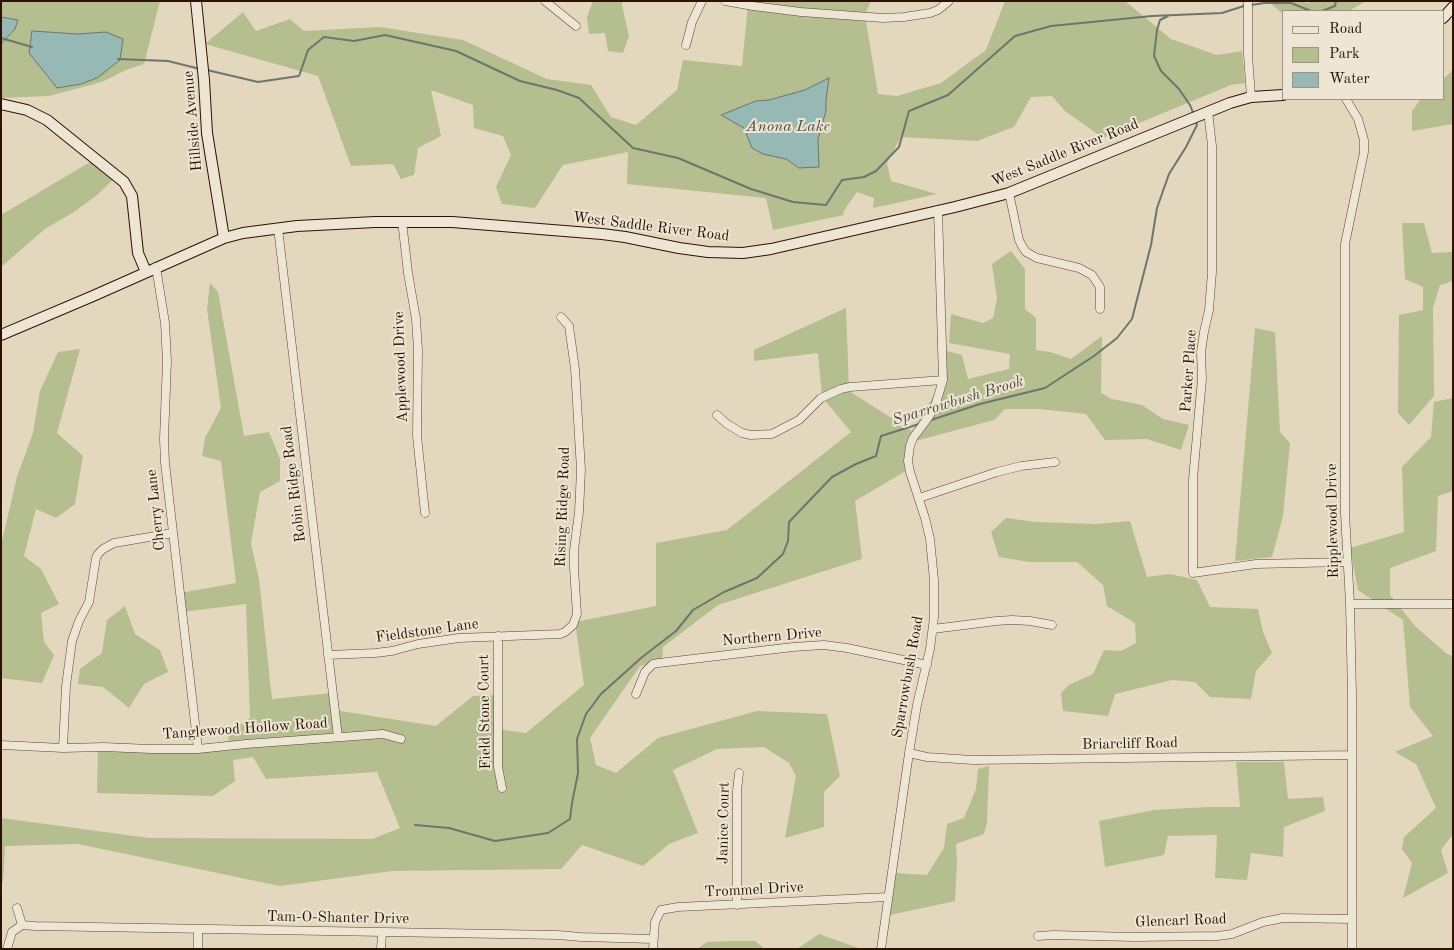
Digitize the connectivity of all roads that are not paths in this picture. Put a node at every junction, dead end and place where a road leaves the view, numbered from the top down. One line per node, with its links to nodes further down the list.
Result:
1 (196, 1): 20 (street, Hillside Avenue)
2 (545, 1): 9 (street)
3 (702, 1): 10 (street)
4 (725, 1): 5 (street)
5 (949, 1)
6 (1248, 1): 12 (street)
7 (1453, 7): 8 (street)
8 (1444, 17)
9 (576, 26)
10 (686, 45)
11 (1282, 95): 12 (street, West Saddle River Road)
12 (1251, 97): 15 (street, West Saddle River Road)
13 (1347, 100): 32 (street, Ripplewood Drive)
14 (1, 104): 22 (street)
15 (1199, 115): 16 (street, West Saddle River Road); 32 (street, Parker Place)
16 (1009, 193): 17 (street, West Saddle River Road); 23 (street)
17 (938, 210): 18 (street, West Saddle River Road); 26 (street, Sparrowbush Road)
18 (402, 221): 19 (street, West Saddle River Road); 30 (street, Applewood Drive)
19 (278, 228): 20 (street, West Saddle River Road); 39 (street, Robin Ridge Road)
20 (224, 238): 21 (street, West Saddle River Road)
21 (156, 267): 22 (street, West Saddle River Road); 31 (street, Cherry Lane)
22 (146, 272): 25 (street, West Saddle River Road)
23 (1100, 309)
24 (561, 317): 37 (street, Rising Ridge Road)
25 (1, 335)
26 (943, 380): 27 (street); 29 (street, Sparrowbush Road)
27 (717, 415)
28 (1055, 462): 29 (street)
29 (919, 498): 36 (street, Sparrowbush Road)
30 (425, 513)
31 (173, 533): 45 (street); 46 (street, Cherry Lane)
32 (1346, 562): 33 (street, Ripplewood Drive)
33 (1350, 604): 34 (street); 48 (street, Ripplewood Drive)
34 (1453, 604)
35 (1052, 625): 36 (street)
36 (932, 629): 40 (street, Sparrowbush Road)
37 (560, 634): 38 (street, Fieldstone Lane)
38 (498, 636): 39 (street, Fieldstone Lane); 50 (street, Field Stone Court)
39 (328, 655): 42 (street, Robin Ridge Road)
40 (926, 664): 41 (street, Northern Drive); 47 (street, Sparrowbush Road)
41 (636, 694)
42 (338, 737): 43 (street, Tanglewood Hollow Road); 46 (street, Tanglewood Hollow Road)
43 (401, 739)
44 (1, 745): 45 (street, Tanglewood Hollow Road)
45 (63, 748): 46 (street, Tanglewood Hollow Road)
46 (198, 749)
47 (909, 752): 48 (street, Briarcliff Road); 51 (street, Sparrowbush Road)
48 (1352, 755): 54 (street, Ripplewood Drive)
49 (739, 773): 52 (street, Janice Court)
50 (502, 788)
51 (888, 897): 52 (street, Trommel Drive); 64 (street, Sparrowbush Road)
52 (736, 904): 59 (street, Trommel Drive)
53 (17, 908): 55 (street)
54 (1352, 919): 58 (street, Glencarl Road); 65 (street, Ripplewood Drive)
55 (22, 924): 56 (street, Tam-O-Shanter Drive); 60 (street)
56 (198, 929): 57 (street, Tam-O-Shanter Drive); 61 (street)
57 (382, 932): 59 (street, Tam-O-Shanter Drive); 62 (street)
58 (1038, 936)
59 (653, 939): 63 (street, Trommel Drive)
60 (8, 949)
61 (198, 949)
62 (381, 949)
63 (653, 949)
64 (881, 949)
65 (1352, 949)

